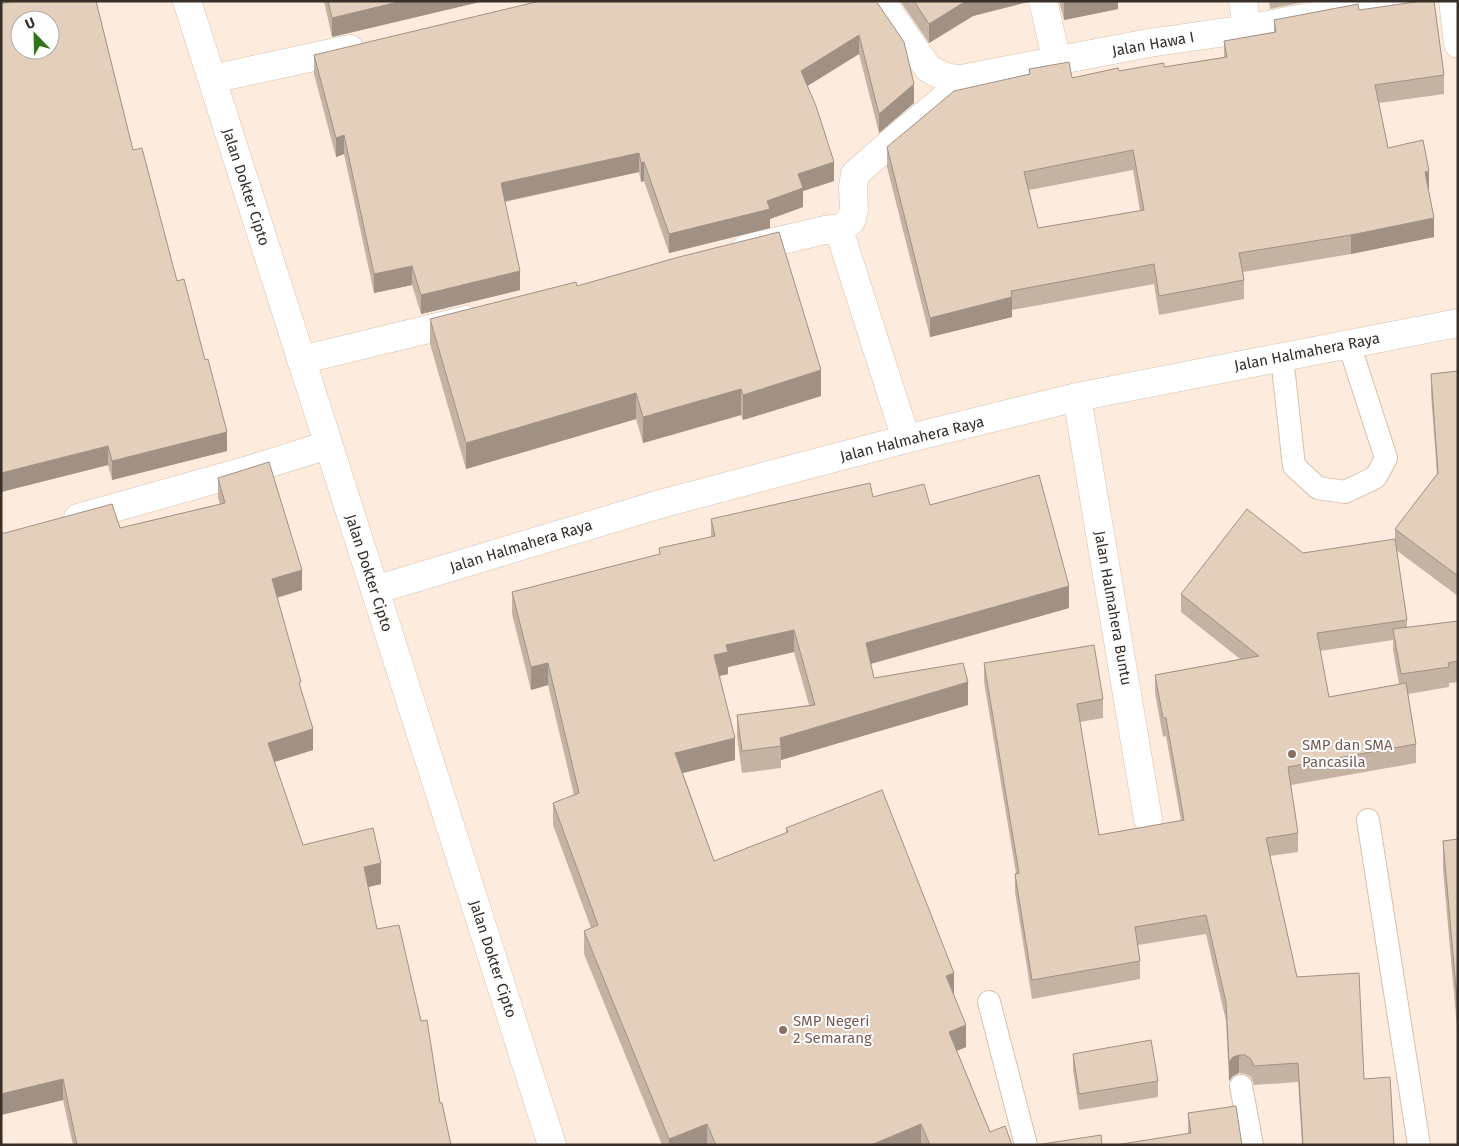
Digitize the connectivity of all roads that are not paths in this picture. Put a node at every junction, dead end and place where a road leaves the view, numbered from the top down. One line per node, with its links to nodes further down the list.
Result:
1 (187, 1): 11 (main road, Jalan Dokter Cipto)
2 (881, 1): 12 (main road, Jalan Hawa I)
3 (1043, 1): 10 (main road)
4 (1243, 1): 7 (main road)
5 (1393, 1): 7 (main road, Jalan Hawa I)
6 (1453, 1): 9 (main road)
7 (1247, 29): 10 (main road, Jalan Hawa I)
8 (379, 43): 11 (main road)
9 (1458, 44)
10 (1057, 62): 12 (main road, Jalan Hawa I)
11 (212, 79): 19 (main road, Jalan Dokter Cipto)
12 (961, 79): 13 (main road)
13 (839, 230): 14 (main road); 21 (main road)
14 (719, 256)
15 (488, 314): 19 (main road)
16 (1458, 323): 17 (main road, Jalan Halmahera Raya)
17 (1349, 344): 18 (main road, Jalan Halmahera Raya); 18 (lane)
18 (1282, 357): 20 (main road, Jalan Halmahera Raya)
19 (301, 360): 22 (main road, Jalan Dokter Cipto)
20 (1077, 397): 21 (main road, Jalan Halmahera Raya); 25 (main road, Jalan Halmahera Buntu)
21 (906, 440): 24 (main road, Jalan Halmahera Raya)
22 (328, 444): 23 (main road); 24 (main road, Jalan Dokter Cipto)
23 (58, 523)
24 (375, 590): 29 (main road, Jalan Dokter Cipto)
25 (1148, 819)
26 (1368, 820): 32 (lane)
27 (989, 1002): 30 (lane)
28 (1241, 1086): 31 (lane)
29 (552, 1145)
30 (1026, 1145)
31 (1252, 1145)
32 (1420, 1145)

